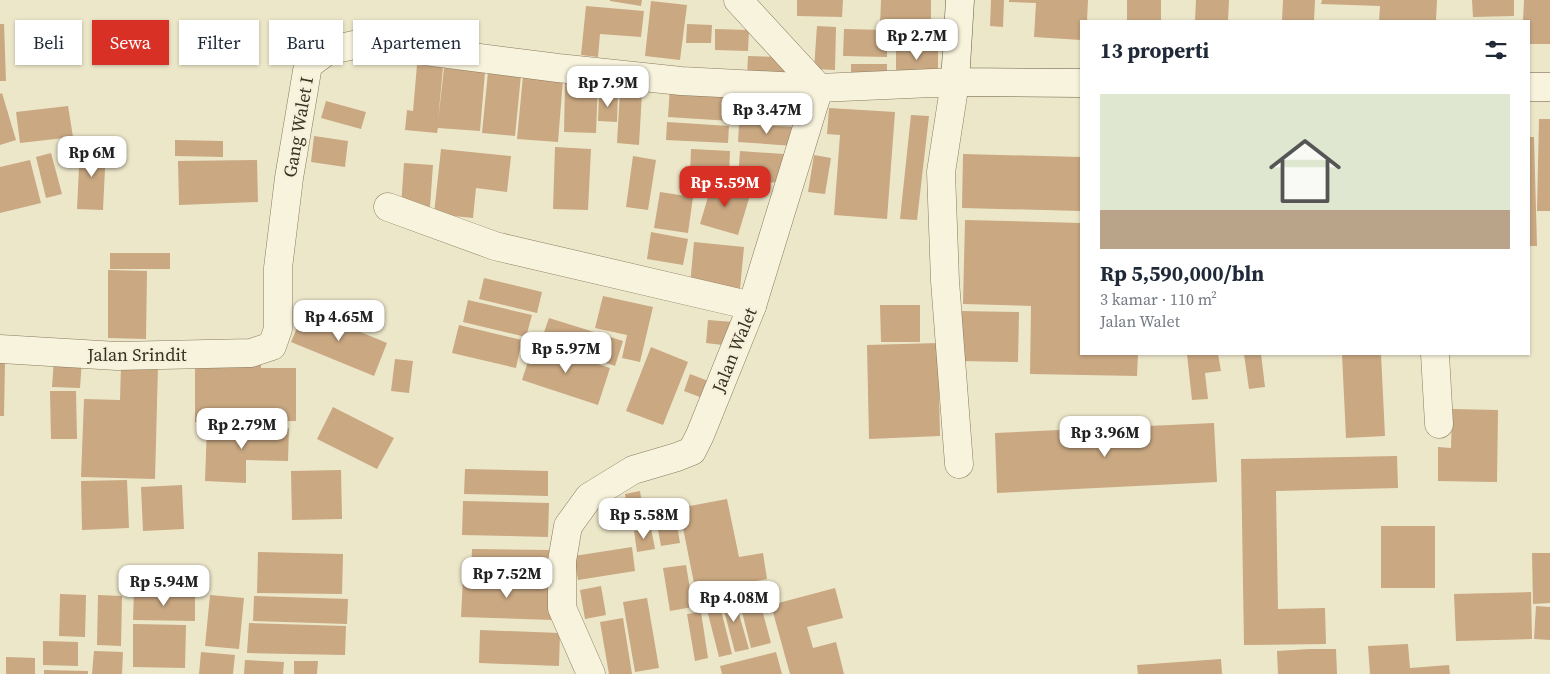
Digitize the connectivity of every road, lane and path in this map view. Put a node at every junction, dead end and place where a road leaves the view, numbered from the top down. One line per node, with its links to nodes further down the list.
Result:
1 (738, 0): 7 (street)
2 (960, 0): 3 (street)
3 (955, 82): 4 (street); 7 (street); 14 (street)
4 (1080, 83)
5 (1530, 87): 6 (street)
6 (1550, 87)
7 (819, 88): 9 (street, Jalan Walet); 10 (street, Gang Walet I)
8 (388, 207): 9 (street)
9 (752, 306): 15 (street, Jalan Walet)
10 (272, 346): 11 (street, Jalan Srindit)
11 (0, 349)
12 (1435, 355): 13 (street)
13 (1439, 424)
14 (960, 464)
15 (591, 674)

